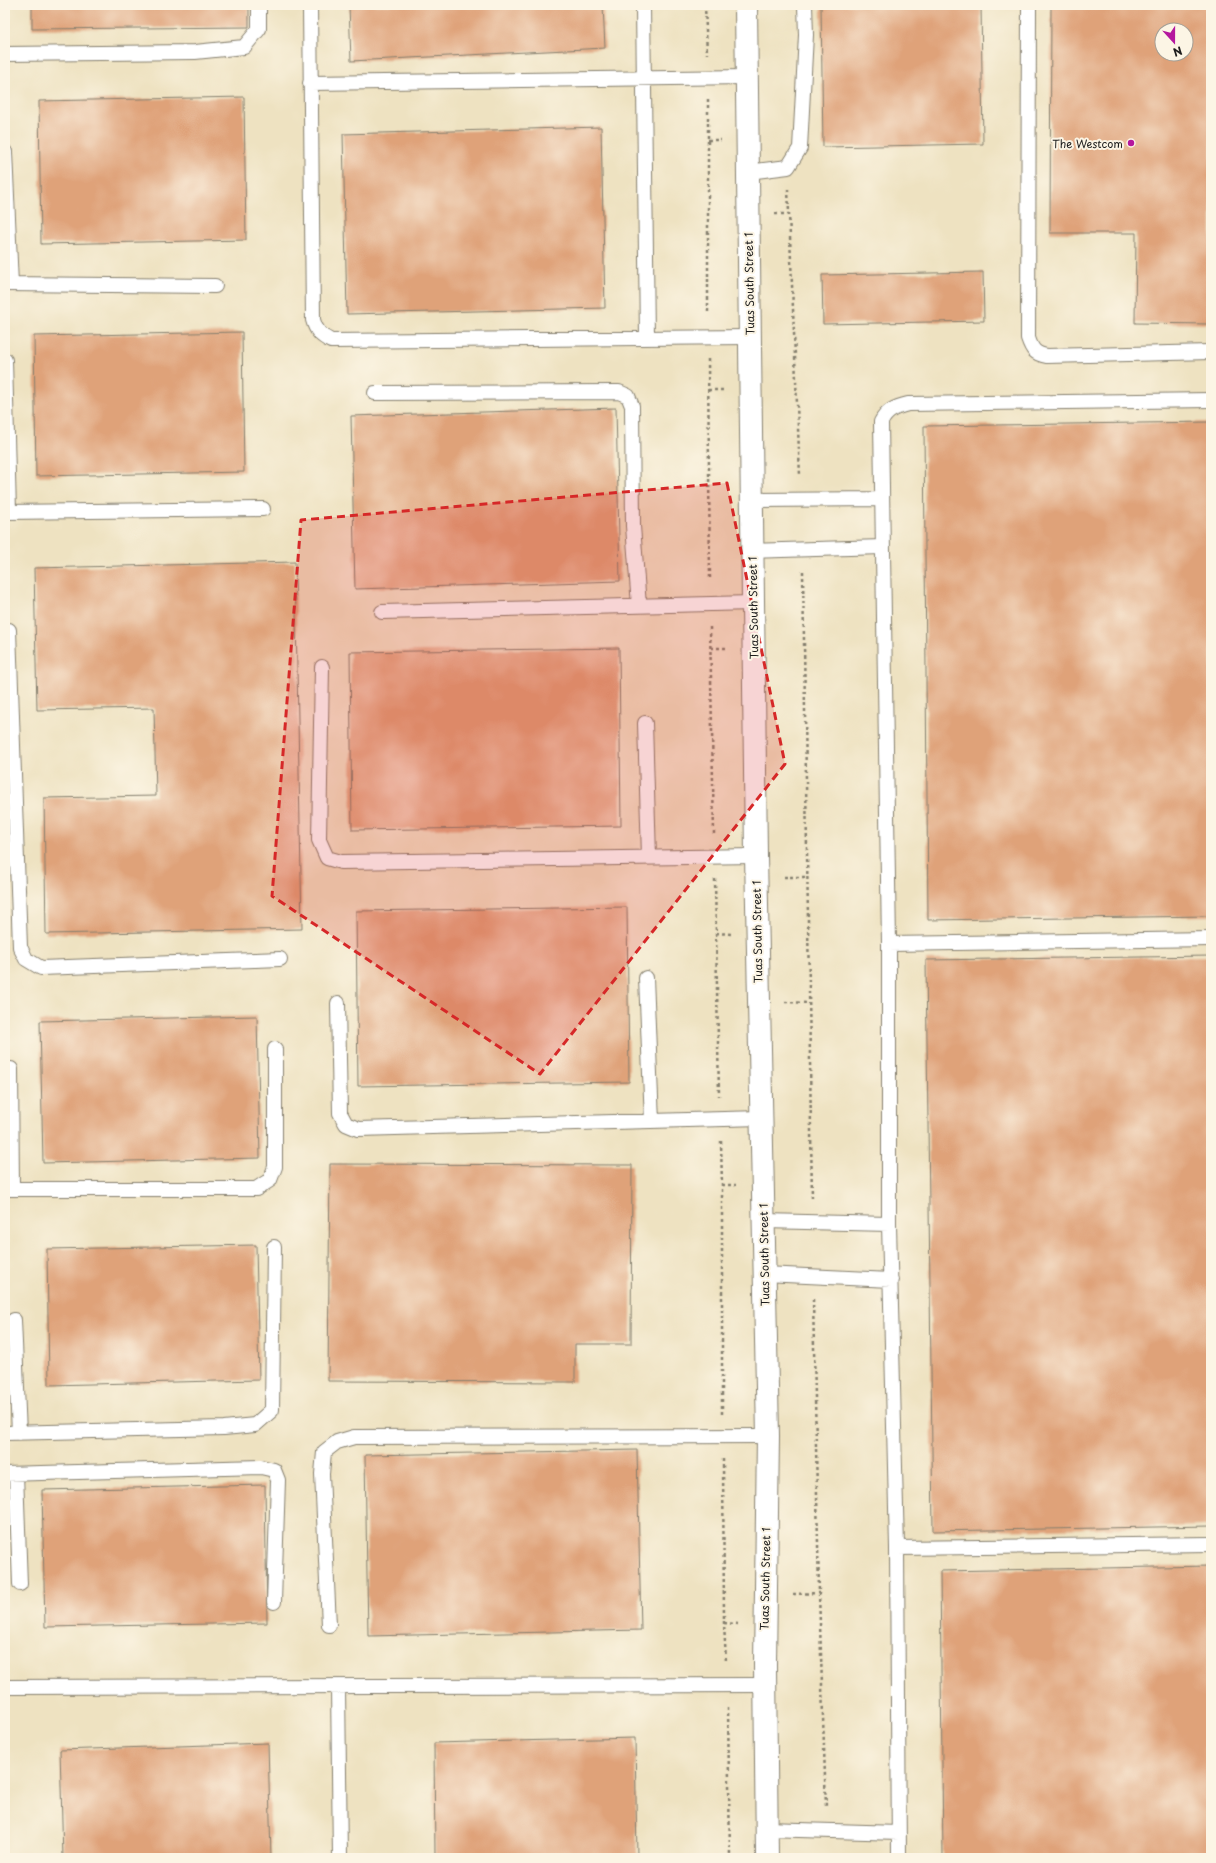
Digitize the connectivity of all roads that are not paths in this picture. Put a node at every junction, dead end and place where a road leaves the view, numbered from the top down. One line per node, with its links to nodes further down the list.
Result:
1 (259, 5): 7 (lane)
2 (310, 5): 10 (lane)
3 (643, 5): 9 (lane)
4 (746, 5): 8 (street, Tuas South Street 1)
5 (805, 5): 12 (lane)
6 (1029, 5): 17 (lane)
7 (5, 54)
8 (747, 78): 9 (lane); 12 (street, Tuas South Street 1)
9 (644, 79): 10 (lane); 16 (lane)
10 (310, 83): 16 (lane)
11 (5, 152): 13 (lane)
12 (748, 172): 15 (street, Tuas South Street 1)
13 (8, 284): 14 (lane)
14 (215, 286)
15 (750, 337): 16 (lane); 22 (street, Tuas South Street 1)
16 (647, 338)
17 (1211, 352)
18 (5, 360): 24 (lane)
19 (375, 394): 28 (lane)
20 (1211, 400): 21 (lane)
21 (882, 499): 22 (lane); 25 (lane)
22 (752, 500): 26 (street, Tuas South Street 1)
23 (263, 509): 24 (lane)
24 (7, 512)
25 (883, 547): 26 (lane); 37 (lane)
26 (752, 551): 27 (street, Tuas South Street 1)
27 (753, 603): 28 (lane); 34 (street, Tuas South Street 1)
28 (639, 606): 29 (lane)
29 (382, 612)
30 (9, 630): 33 (lane)
31 (322, 667): 35 (lane)
32 (645, 723): 35 (lane)
33 (9, 738): 38 (lane)
34 (756, 856): 35 (lane); 43 (street, Tuas South Street 1)
35 (649, 857)
36 (1211, 940): 37 (lane)
37 (889, 944): 47 (lane)
38 (280, 959)
39 (646, 978): 44 (lane)
40 (338, 1003): 44 (lane)
41 (275, 1049): 45 (lane)
42 (11, 1069): 45 (lane)
43 (761, 1118): 44 (lane); 46 (street, Tuas South Street 1)
44 (652, 1121)
45 (9, 1189)
46 (764, 1221): 47 (lane); 49 (street, Tuas South Street 1)
47 (889, 1224): 50 (lane)
48 (274, 1247): 52 (lane)
49 (764, 1274): 50 (lane); 53 (street, Tuas South Street 1)
50 (891, 1280): 56 (lane)
51 (14, 1320): 52 (lane)
52 (12, 1433)
53 (768, 1436): 59 (lane); 60 (street, Tuas South Street 1)
54 (10, 1474): 57 (lane); 58 (lane)
55 (1211, 1544): 56 (lane)
56 (897, 1548): 64 (lane)
57 (20, 1584)
58 (274, 1602)
59 (329, 1625)
60 (765, 1685): 61 (lane); 63 (street, Tuas South Street 1)
61 (338, 1687): 62 (lane); 65 (lane)
62 (5, 1688)
63 (766, 1829): 64 (lane); 66 (street, Tuas South Street 1)
64 (899, 1833): 67 (lane)
65 (340, 1858)
66 (767, 1858)
67 (899, 1858)

